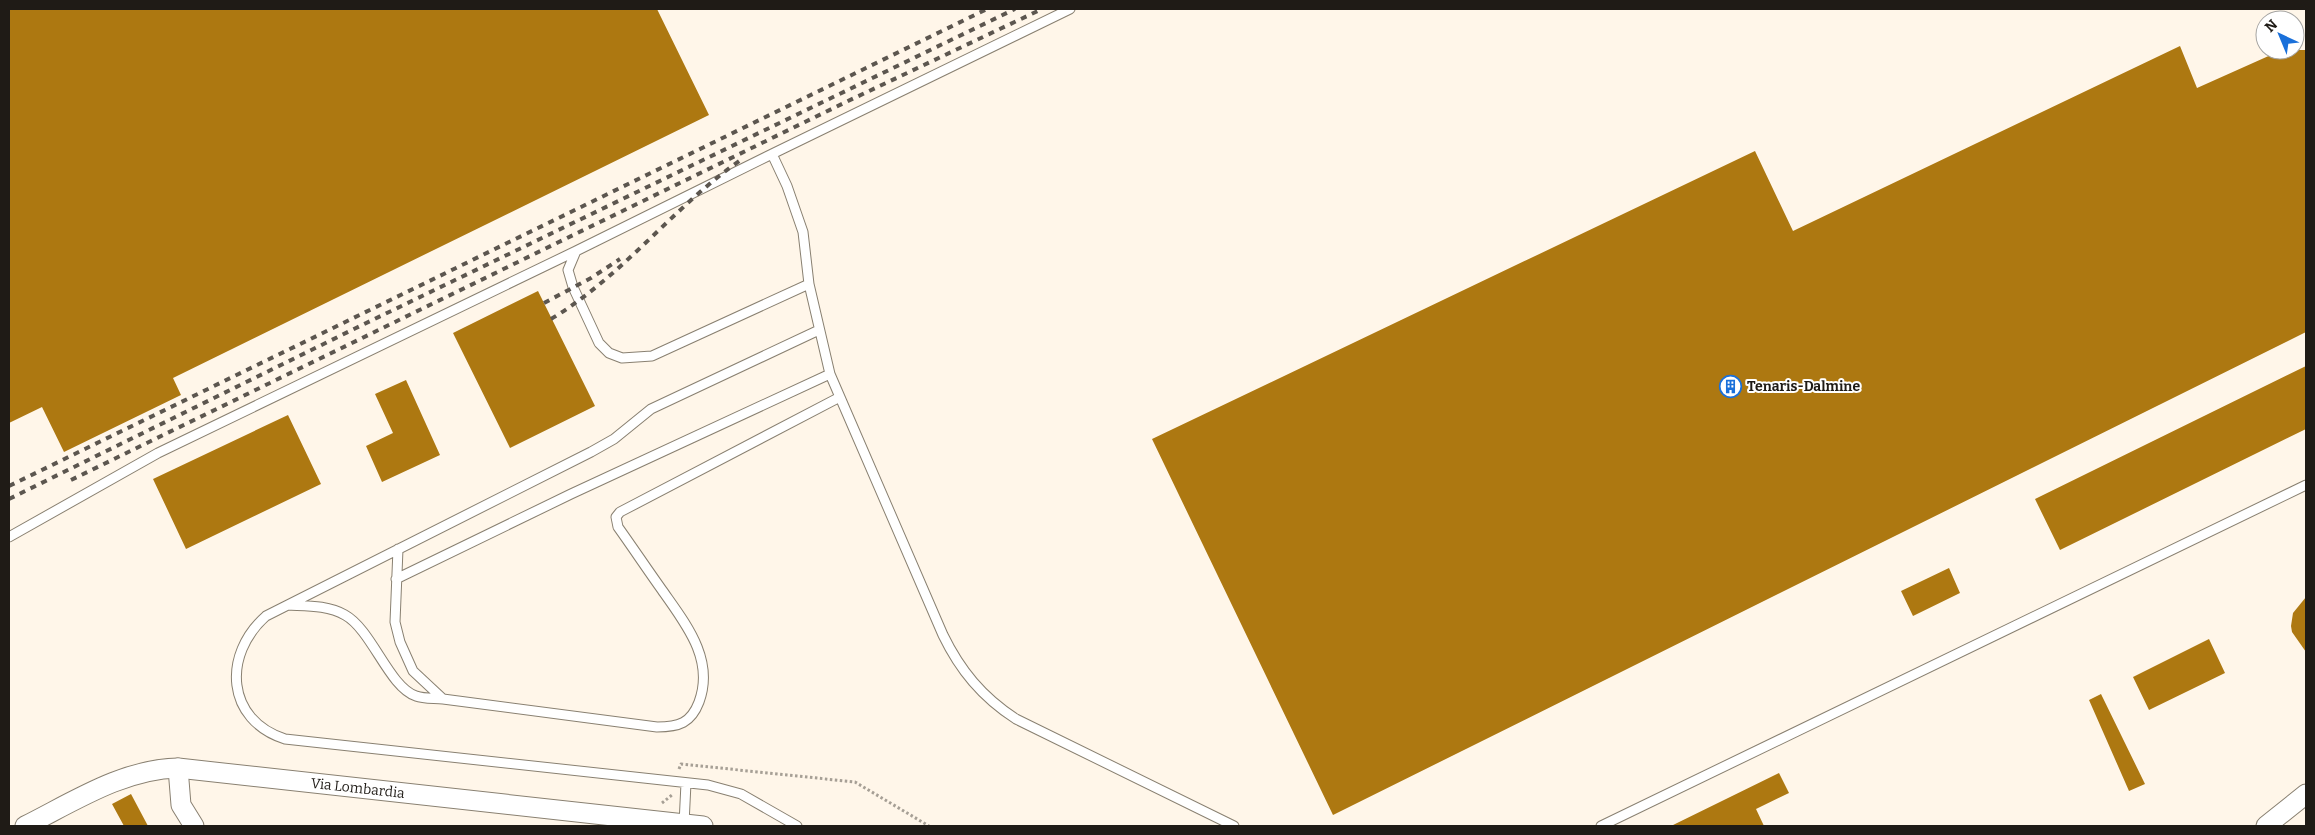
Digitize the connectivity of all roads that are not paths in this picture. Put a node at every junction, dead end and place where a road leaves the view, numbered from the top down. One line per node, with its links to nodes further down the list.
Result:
1 (1070, 9): 2 (lane)
2 (772, 154): 3 (lane); 4 (lane)
3 (576, 250): 4 (lane); 9 (lane)
4 (809, 284): 5 (lane)
5 (819, 330): 6 (lane); 10 (lane)
6 (830, 374): 7 (lane); 11 (lane)
7 (840, 397): 13 (lane); 22 (lane)
8 (2306, 485): 23 (lane)
9 (9, 537)
10 (398, 549): 11 (lane); 12 (lane)
11 (396, 579): 13 (lane)
12 (288, 605): 13 (lane); 15 (lane)
13 (443, 700)
14 (178, 768): 17 (street, Via Lombardia); 18 (street, Via Lombardia); 19 (street)
15 (686, 783): 17 (lane); 21 (lane)
16 (2306, 794): 24 (street)
17 (684, 824): 20 (street, Via Lombardia)
18 (25, 826)
19 (194, 826)
20 (703, 826)
21 (797, 826)
22 (1234, 826)
23 (1601, 826)
24 (2266, 826)

